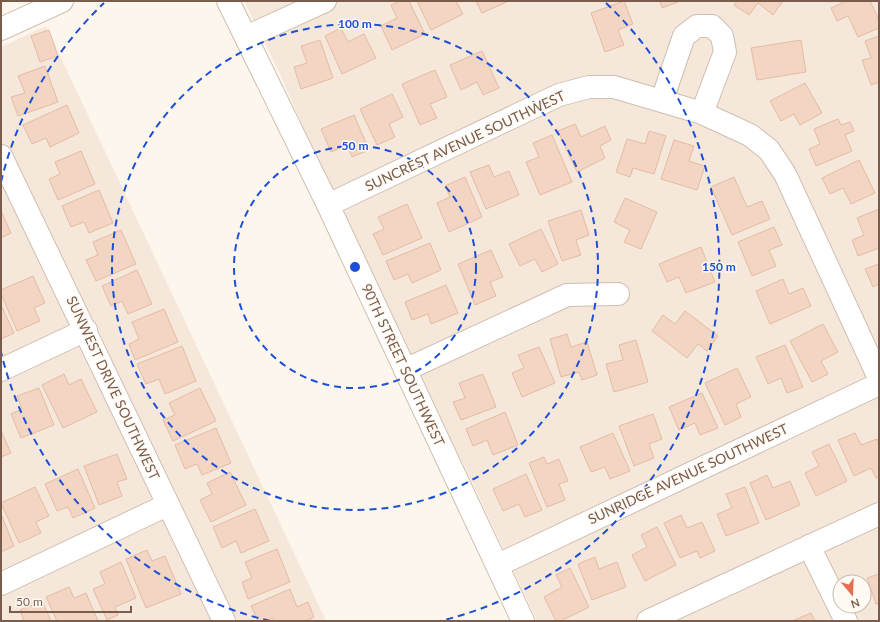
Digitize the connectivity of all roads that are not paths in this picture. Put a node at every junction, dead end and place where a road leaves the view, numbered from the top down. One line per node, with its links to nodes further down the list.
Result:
1 (62, 1): 4 (street)
2 (228, 1): 5 (street, 90TH STREET SOUTHWEST)
3 (324, 1): 5 (street)
4 (1, 30)
5 (246, 37): 9 (street, 90TH STREET SOUTHWEST)
6 (662, 100): 7 (street, SUNCREST AVENUE SOUTHWEST); 7 (street); 9 (street, SUNCREST AVENUE SOUTHWEST)
7 (702, 113): 14 (street, SUNCREST AVENUE SOUTHWEST)
8 (1, 156): 11 (street, SUNWEST DRIVE SOUTHWEST)
9 (328, 205): 13 (street, 90TH STREET SOUTHWEST)
10 (618, 294): 13 (street)
11 (86, 330): 12 (street); 16 (street, SUNWEST DRIVE SOUTHWEST)
12 (1, 370)
13 (405, 370): 19 (street, 90TH STREET SOUTHWEST)
14 (879, 378)
15 (879, 384): 19 (street, SUNRIDGE AVENUE SOUTHWEST)
16 (168, 505): 20 (street); 21 (street, SUNWEST DRIVE SOUTHWEST)
17 (879, 514): 18 (street)
18 (809, 546): 23 (street); 24 (street)
19 (498, 565): 22 (street, 90TH STREET SOUTHWEST)
20 (1, 584)
21 (224, 621)
22 (523, 621)
23 (648, 621)
24 (846, 621)

